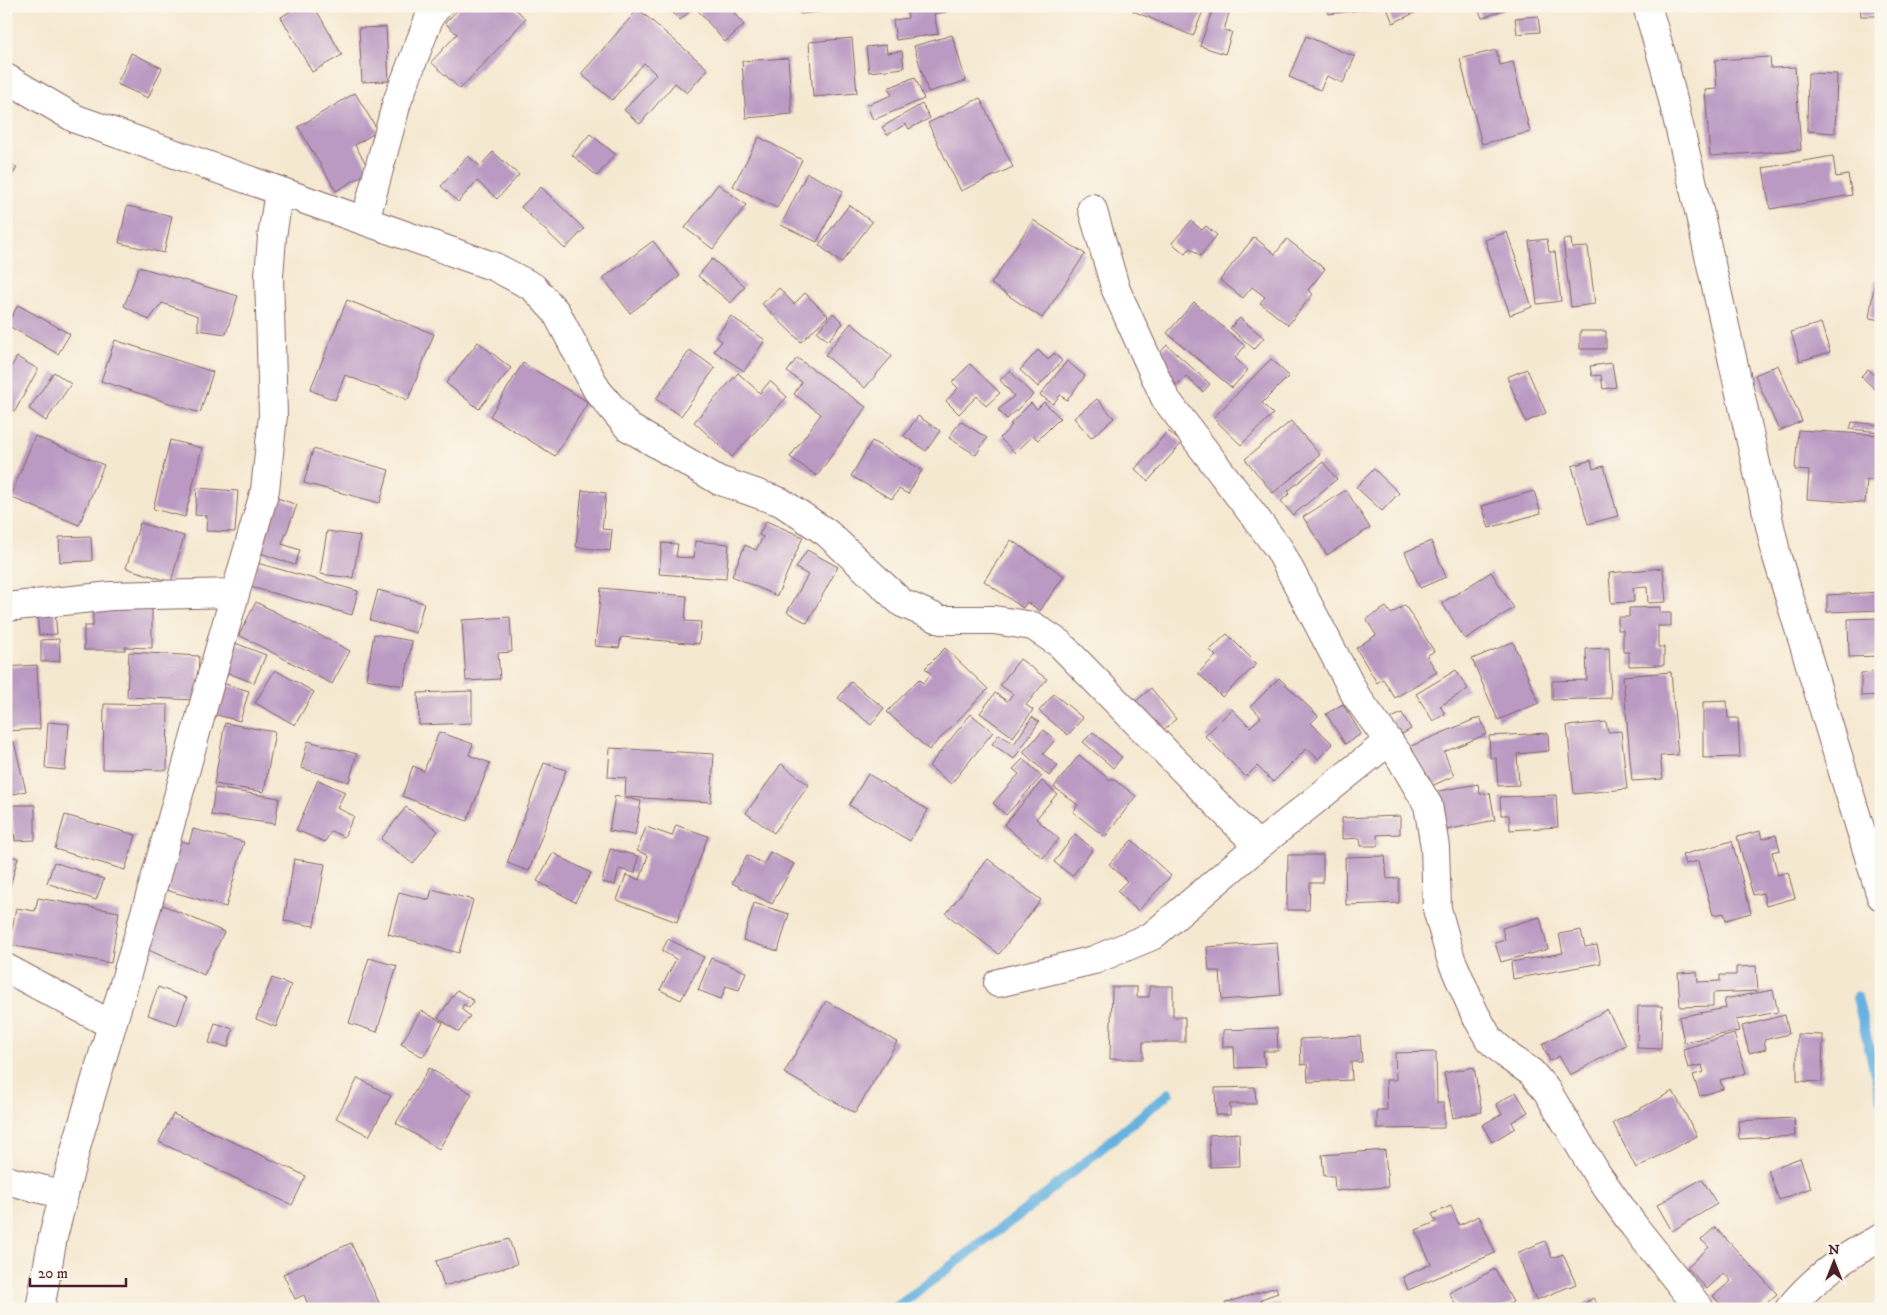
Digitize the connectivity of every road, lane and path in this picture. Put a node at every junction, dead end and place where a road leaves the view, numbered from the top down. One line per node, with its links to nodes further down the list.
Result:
1 (438, 6): 6 (street)
2 (1647, 6): 11 (street)
3 (6, 78): 4 (street)
4 (279, 191): 6 (street); 7 (street)
5 (1092, 208): 9 (street)
6 (365, 221): 10 (street)
7 (235, 593): 8 (street); 14 (street)
8 (6, 607)
9 (1389, 741): 10 (street); 19 (street)
10 (1258, 846): 13 (street)
11 (1881, 896)
12 (6, 968): 14 (street)
13 (998, 983)
14 (112, 1025): 16 (street)
15 (6, 1180): 16 (street)
16 (64, 1195): 18 (street)
17 (1881, 1238): 20 (street)
18 (40, 1309)
19 (1700, 1309)
20 (1789, 1309)

